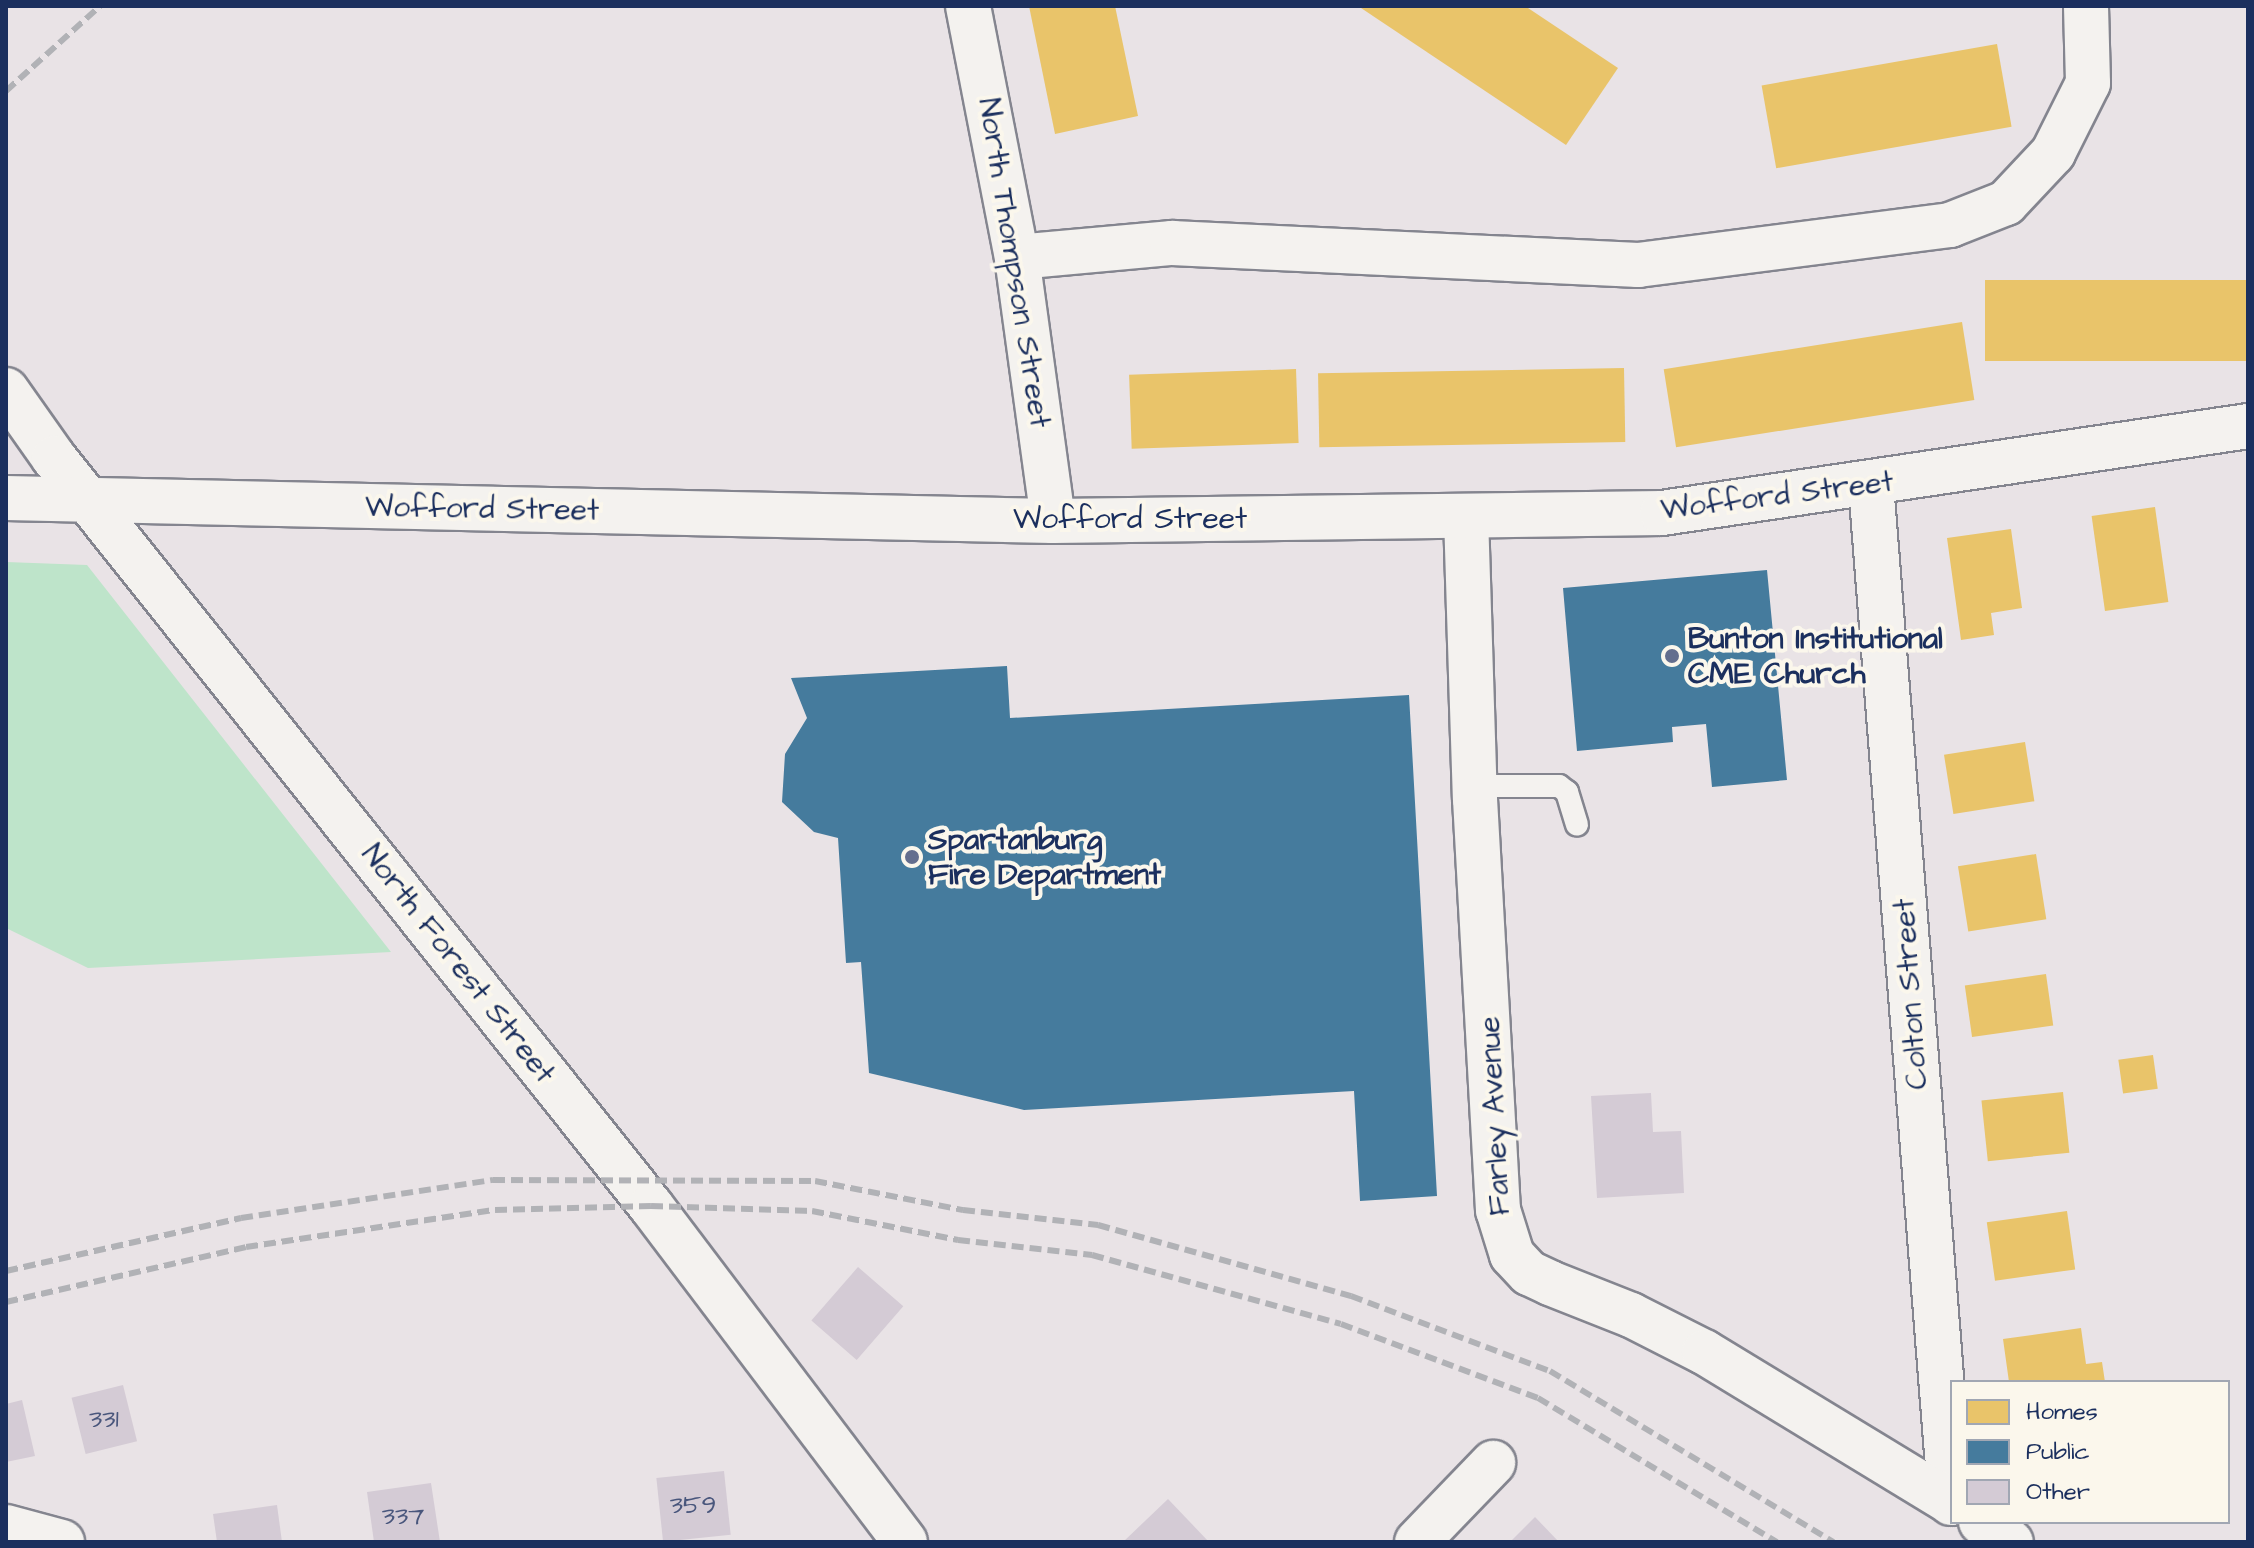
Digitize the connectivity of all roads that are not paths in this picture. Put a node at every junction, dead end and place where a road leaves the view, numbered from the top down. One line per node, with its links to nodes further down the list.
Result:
1 (968, 6): 3 (street, North Thompson Street)
2 (2086, 6): 3 (street)
3 (1017, 257): 10 (street, North Thompson Street)
4 (6, 390): 8 (street, North Forest Street)
5 (2248, 426): 6 (street, Wofford Street)
6 (1871, 485): 9 (street, Wofford Street); 14 (street, Colton Street)
7 (6, 498): 8 (street, Wofford Street)
8 (89, 502): 10 (street, Wofford Street); 19 (street, North Forest Street)
9 (1466, 516): 10 (street, Wofford Street); 11 (street, Farley Avenue)
10 (1053, 521)
11 (1474, 786): 12 (lane); 15 (street, Farley Avenue)
12 (1577, 824)
13 (1493, 1463): 20 (street)
14 (1950, 1478)
15 (1950, 1502)
16 (1984, 1524): 21 (street)
17 (6, 1527): 18 (street)
18 (62, 1542)
19 (905, 1542)
20 (1417, 1542)
21 (2011, 1542)

